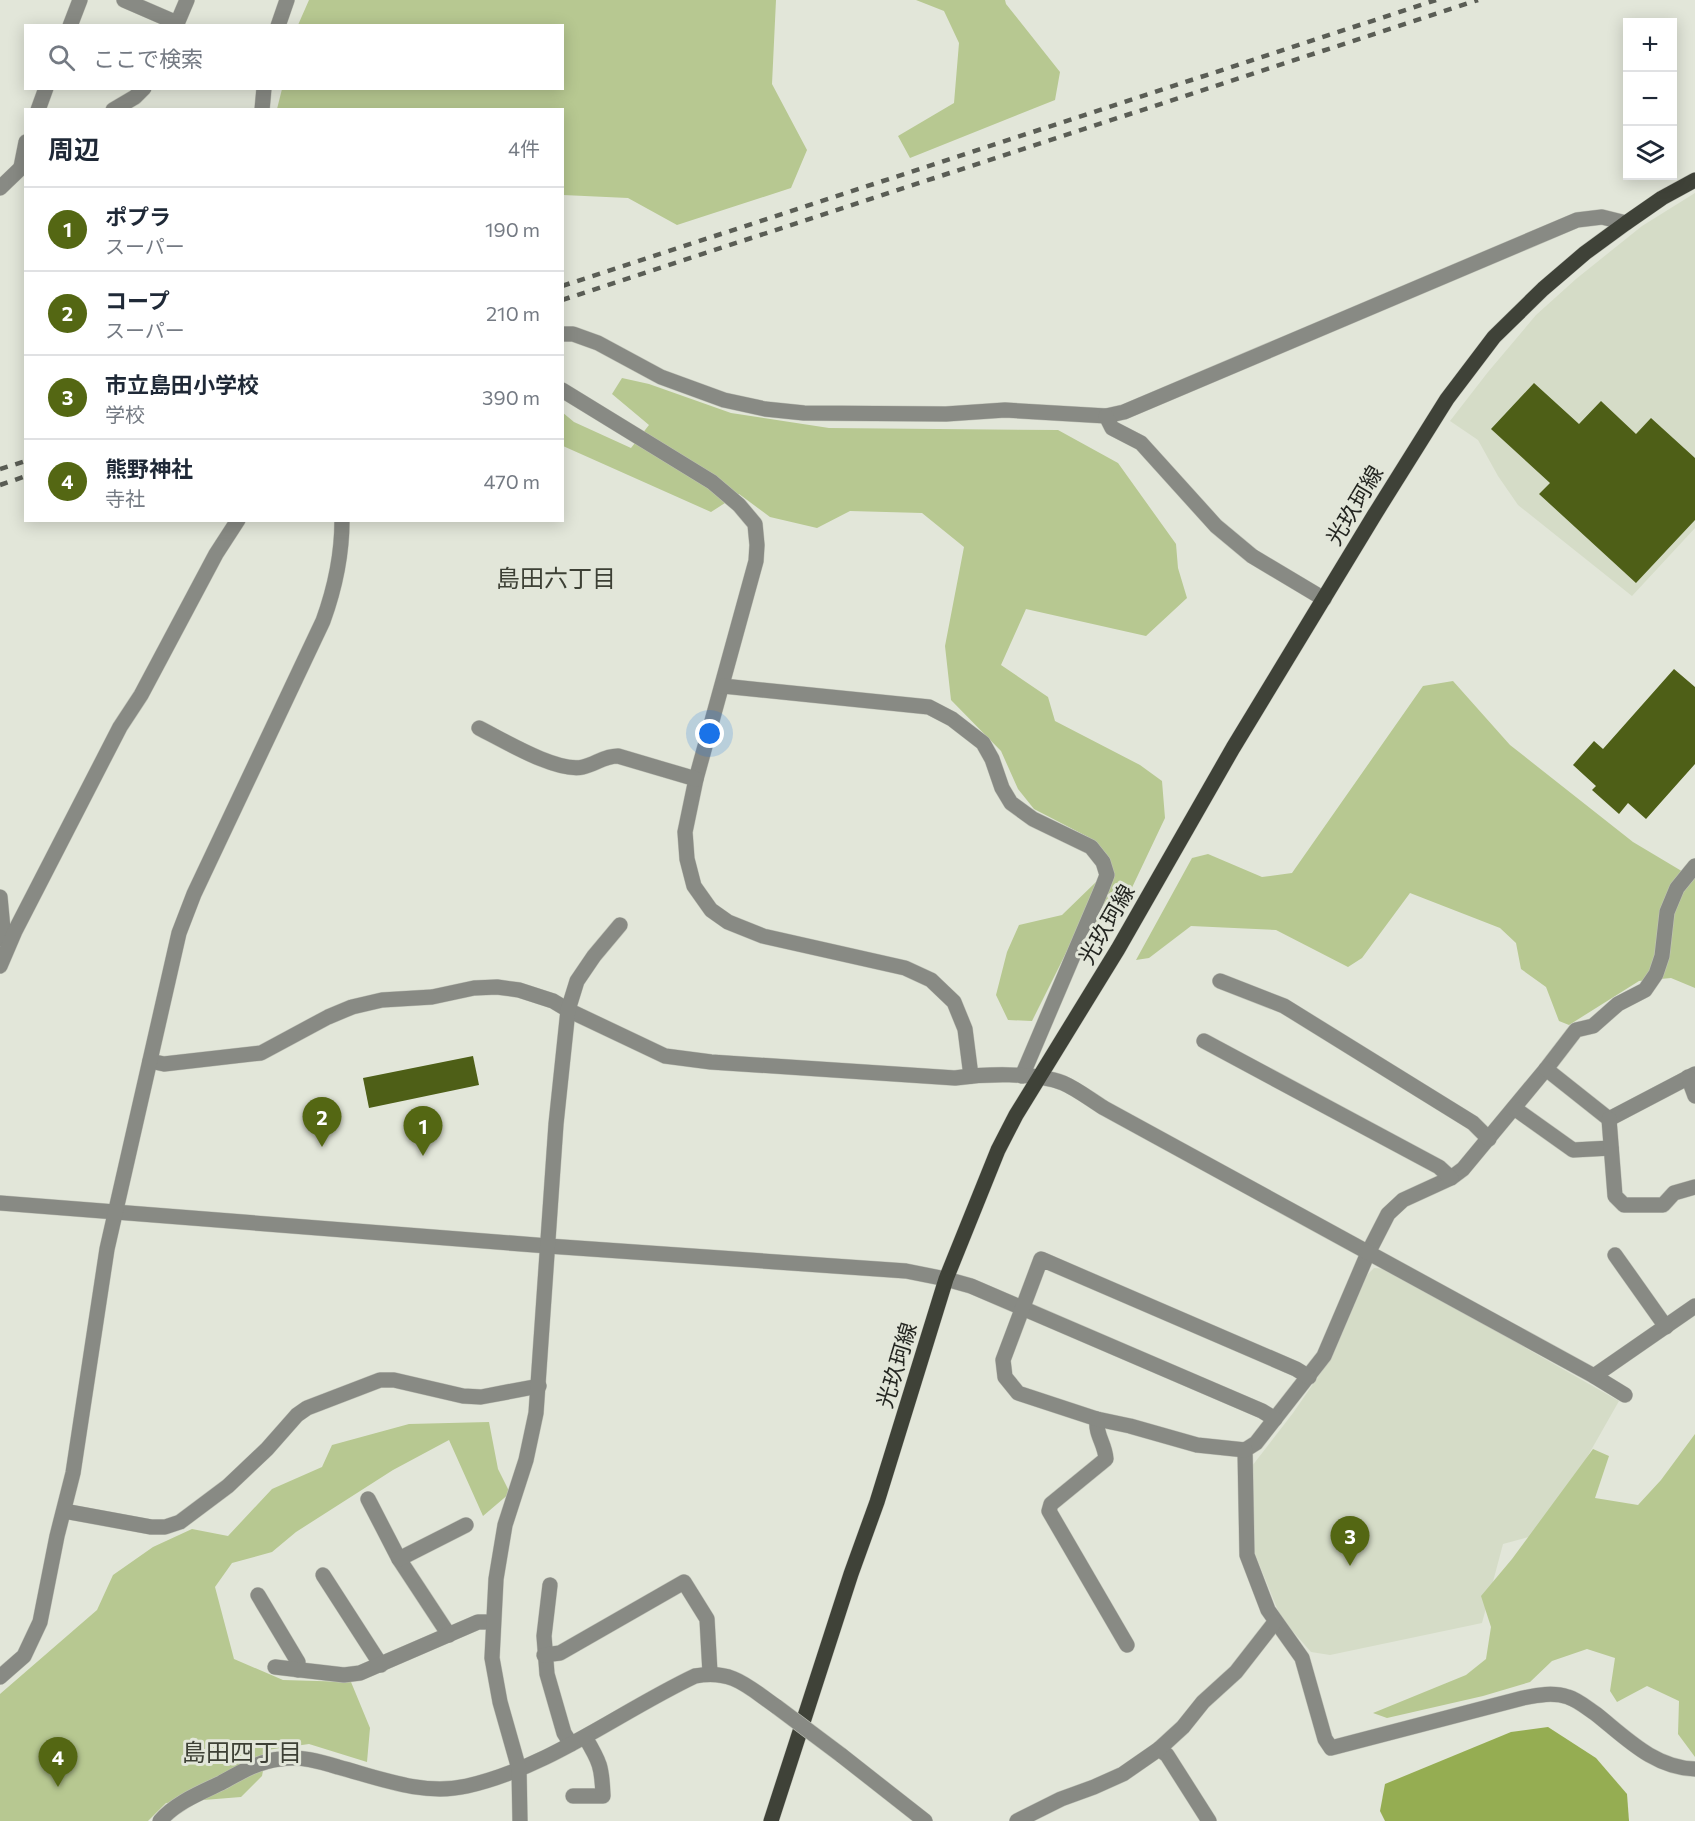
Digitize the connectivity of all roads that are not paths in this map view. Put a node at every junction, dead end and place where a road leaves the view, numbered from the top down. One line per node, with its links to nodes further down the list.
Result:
1 (80, 0): 5 (street)
2 (124, 0): 6 (street)
3 (187, 0): 6 (street)
4 (287, 0): 7 (street)
5 (71, 24)
6 (177, 24)
7 (279, 24)
8 (45, 90): 11 (street)
9 (142, 90): 12 (street)
10 (264, 90): 13 (street)
11 (39, 108)
12 (116, 108)
13 (262, 108)
14 (23, 165): 16 (street)
15 (1695, 180): 17 (main road, 光玖珂線)
16 (0, 188)
17 (1626, 223): 20 (street); 23 (main road, 光玖珂線)
18 (564, 334): 20 (street)
19 (564, 391): 24 (street)
20 (1106, 416): 23 (street)
21 (237, 522): 31 (street)
22 (342, 522): 35 (street)
23 (1324, 600): 40 (main road, 光玖珂線)
24 (723, 686): 26 (street); 39 (street)
25 (479, 728): 26 (street)
26 (696, 779): 38 (street)
27 (1695, 866): 36 (street)
28 (0, 897): 30 (street)
29 (620, 925): 33 (street)
30 (0, 939)
31 (0, 966)
32 (1220, 981): 44 (street)
33 (568, 1010): 35 (street); 38 (street); 50 (street)
34 (1204, 1041): 46 (street)
35 (150, 1061): 49 (street)
36 (1546, 1069): 42 (street); 43 (street)
37 (1691, 1075): 41 (street); 43 (street)
38 (971, 1076): 39 (street)
39 (1022, 1076): 40 (street)
40 (1038, 1078): 51 (street); 53 (main road, 光玖珂線)
41 (1695, 1096)
42 (1514, 1108): 44 (street); 45 (street)
43 (1609, 1119): 45 (street)
44 (1489, 1139): 46 (street)
45 (1611, 1148): 47 (street)
46 (1451, 1178): 51 (street)
47 (1695, 1187)
48 (0, 1203): 49 (street)
49 (115, 1212): 50 (street); 65 (street)
50 (548, 1246): 53 (street); 59 (street)
51 (1368, 1252): 57 (street); 58 (street)
52 (1615, 1255): 56 (street)
53 (946, 1279): 55 (street); 89 (main road, 光玖珂線)
54 (1695, 1306): 56 (street)
55 (1022, 1307): 58 (street); 61 (street); 62 (street)
56 (1666, 1327): 57 (street)
57 (1594, 1376): 60 (street)
58 (1309, 1377): 62 (street)
59 (539, 1386): 65 (street); 71 (street)
60 (1625, 1395)
61 (1097, 1419): 63 (street); 74 (street)
62 (1275, 1419): 63 (street)
63 (1245, 1450): 72 (street)
64 (368, 1499): 67 (street)
65 (64, 1511): 80 (street)
66 (466, 1525): 67 (street)
67 (399, 1559): 73 (street)
68 (323, 1575): 76 (street)
69 (550, 1585): 75 (street)
70 (258, 1595): 78 (street)
71 (493, 1622): 73 (street); 83 (street)
72 (1275, 1622): 82 (street); 84 (street)
73 (449, 1635): 76 (street)
74 (1127, 1645)
75 (544, 1655): 79 (street); 81 (street)
76 (381, 1665): 78 (street)
77 (274, 1667): 78 (street)
78 (298, 1670)
79 (710, 1673): 81 (street); 90 (street, bridge)
80 (0, 1677)
81 (578, 1740): 83 (street); 85 (street)
82 (1160, 1749): 86 (street); 91 (street)
83 (519, 1769): 87 (street); 88 (street)
84 (1695, 1769)
85 (573, 1796)
86 (1026, 1819)
87 (160, 1821)
88 (520, 1821)
89 (771, 1821)
90 (925, 1821)
91 (1209, 1821)

